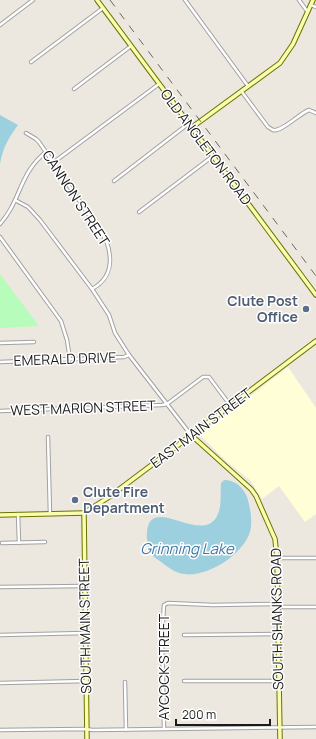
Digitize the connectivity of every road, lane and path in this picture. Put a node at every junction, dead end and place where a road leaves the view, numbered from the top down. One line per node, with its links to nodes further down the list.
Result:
1 (33, 0): 10 (street)
2 (97, 0): 8 (street, OLD ANGLETON ROAD)
3 (185, 0): 14 (street)
4 (299, 0): 9 (street)
5 (313, 0): 6 (street)
6 (310, 5): 7 (street); 9 (street)
7 (316, 7)
8 (103, 8): 11 (street, OLD ANGLETON ROAD); 12 (street)
9 (307, 11): 14 (street)
10 (0, 25)
11 (131, 46): 13 (street, OLD ANGLETON ROAD); 15 (street)
12 (31, 62)
13 (159, 84): 18 (street, OLD ANGLETON ROAD); 22 (street)
14 (248, 87): 16 (street)
15 (74, 89)
16 (242, 92): 17 (street); 18 (street)
17 (316, 113)
18 (190, 126): 21 (street, OLD ANGLETON ROAD); 23 (street)
19 (26, 133): 20 (street, CANNON STREET)
20 (46, 152): 22 (street, CANNON STREET); 24 (street)
21 (213, 156): 25 (street); 29 (street, OLD ANGLETON ROAD)
22 (54, 162): 28 (street, CANNON STREET)
23 (114, 181)
24 (15, 200): 26 (street); 28 (street)
25 (139, 212)
26 (0, 224)
27 (0, 237): 34 (street)
28 (92, 289): 33 (street)
29 (316, 295)
30 (316, 341): 37 (street, EAST MAIN STREET)
31 (34, 342): 32 (street)
32 (0, 343)
33 (130, 355): 34 (street, EMERALD DRIVE); 36 (street)
34 (70, 359): 35 (street, EMERALD DRIVE)
35 (0, 362)
36 (167, 404): 37 (street); 38 (street, WEST MARION STREET); 39 (street)
37 (230, 405): 39 (street, EAST MAIN STREET)
38 (0, 411)
39 (191, 435): 41 (street, EAST MAIN STREET); 48 (street, SOUTH SHANKS ROAD)
40 (48, 437): 43 (street)
41 (84, 513): 43 (street); 50 (street, SOUTH MAIN STREET)
42 (18, 514): 43 (street); 44 (street); 47 (street)
43 (50, 514)
44 (0, 515)
45 (45, 542): 47 (street)
46 (2, 543): 47 (street)
47 (19, 543)
48 (277, 558): 49 (street); 52 (street, SOUTH SHANKS ROAD)
49 (316, 558)
50 (85, 586): 51 (street); 54 (street, SOUTH MAIN STREET)
51 (0, 587)
52 (278, 606): 53 (street); 55 (street, SOUTH SHANKS ROAD); 65 (street, AYCOCK STREET)
53 (316, 607)
54 (85, 633): 56 (street); 58 (street, SOUTH MAIN STREET)
55 (278, 634): 57 (street); 60 (street, SOUTH SHANKS ROAD)
56 (0, 635)
57 (184, 635)
58 (86, 681): 62 (street); 67 (street, SOUTH MAIN STREET)
59 (184, 681): 60 (street)
60 (279, 681): 64 (street, SOUTH SHANKS ROAD)
61 (125, 682): 68 (street)
62 (0, 683)
63 (316, 726): 64 (street)
64 (280, 727): 65 (street); 70 (street, SOUTH SHANKS ROAD)
65 (164, 729): 68 (street)
66 (0, 730): 67 (street)
67 (87, 730): 68 (street); 69 (street, SOUTH MAIN STREET)
68 (126, 730)
69 (87, 739)
70 (280, 739)

